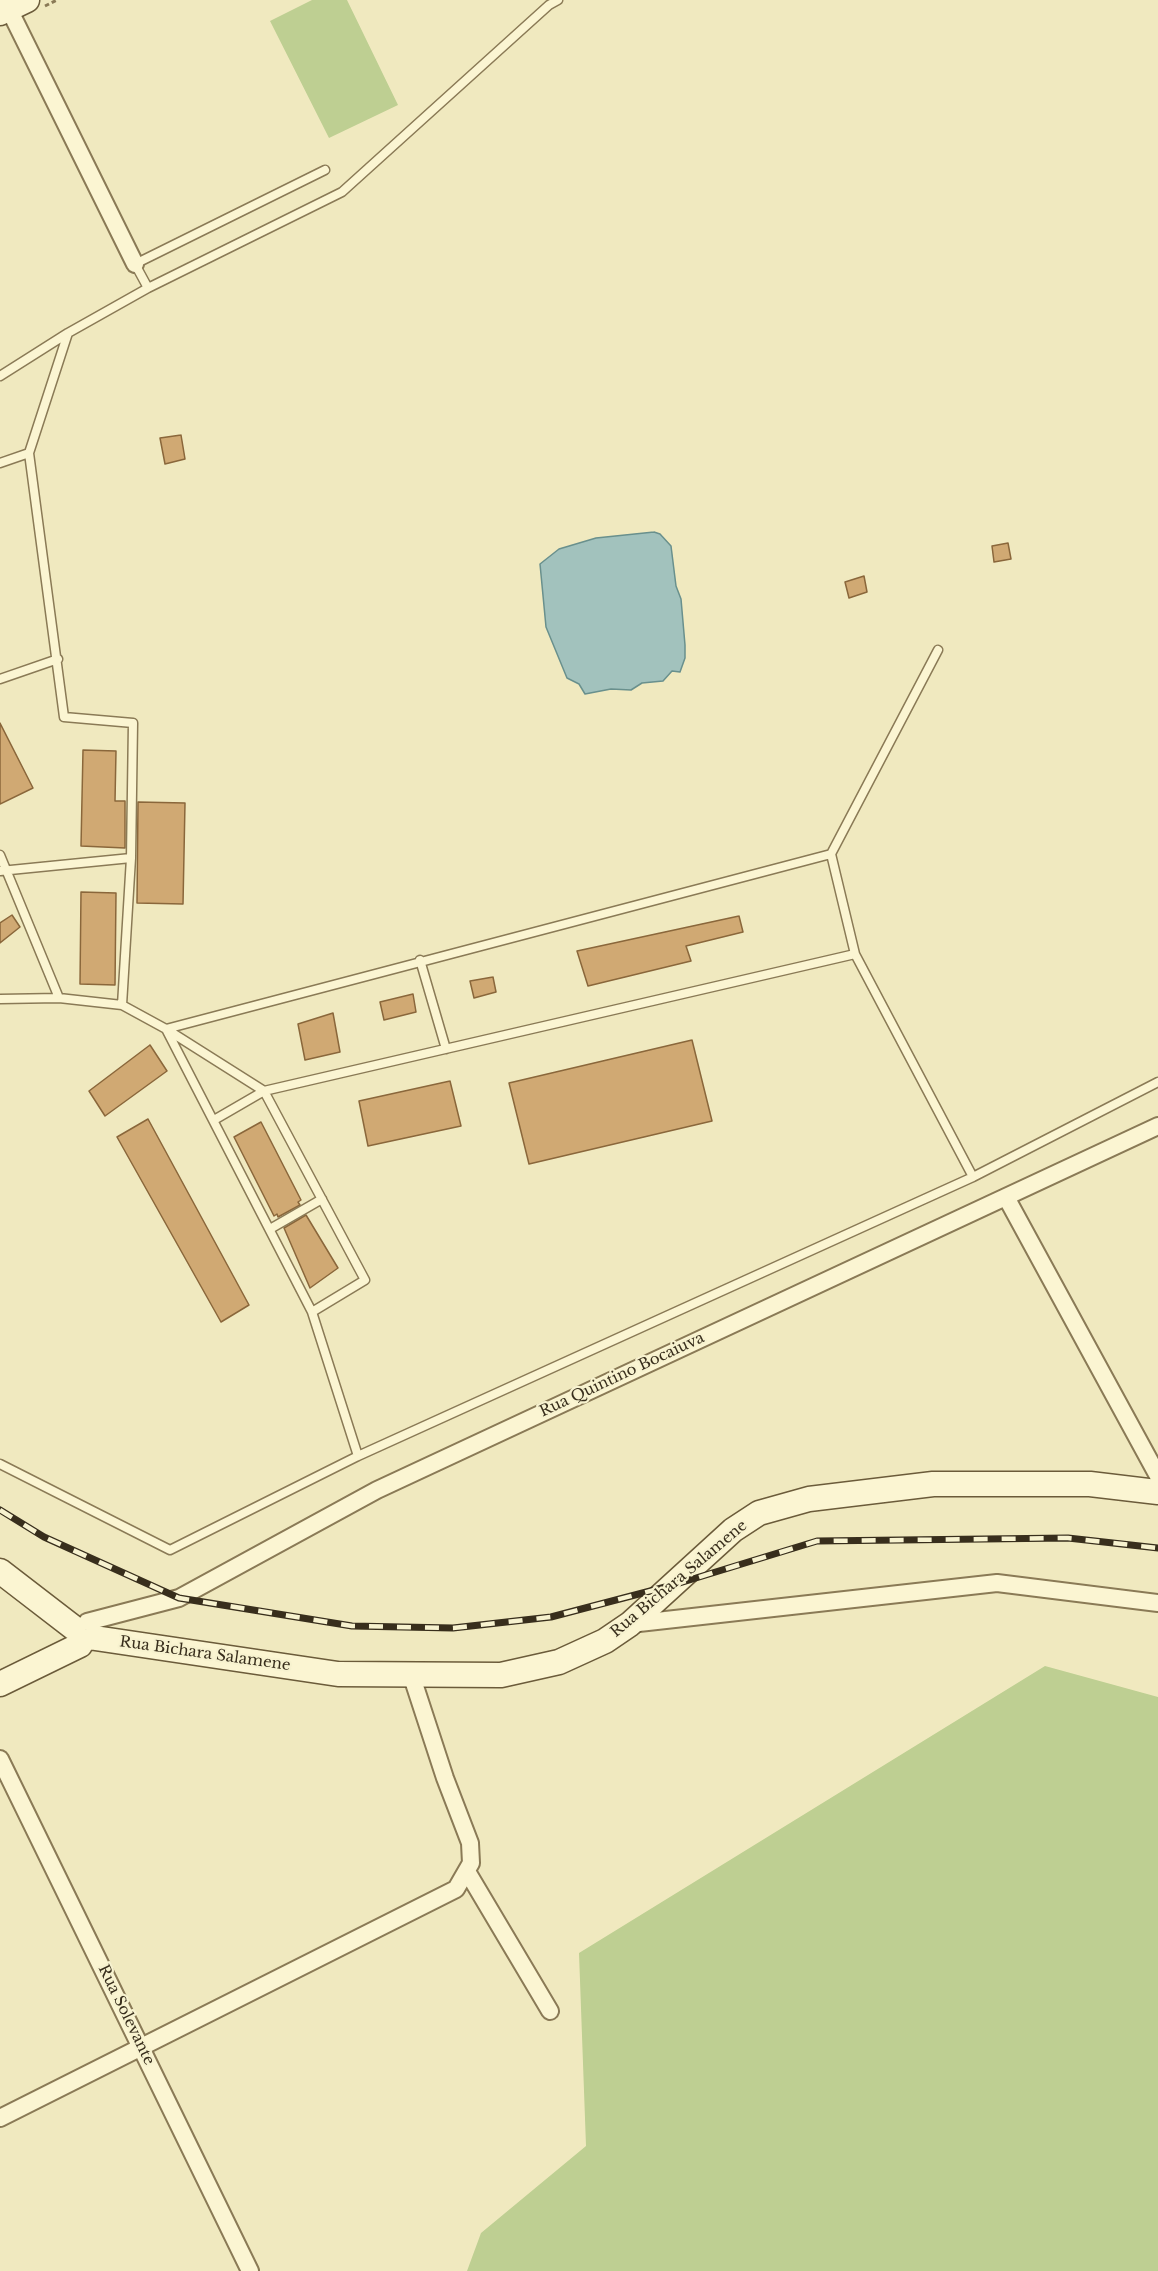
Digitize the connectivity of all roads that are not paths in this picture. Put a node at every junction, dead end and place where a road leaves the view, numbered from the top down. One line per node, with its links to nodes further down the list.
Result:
1 (558, 0): 5 (lane)
2 (10, 6): 4 (street)
3 (325, 170): 4 (lane)
4 (135, 264): 5 (lane)
5 (148, 288): 6 (lane)
6 (68, 333): 7 (lane); 8 (lane)
7 (0, 376)
8 (29, 453): 9 (lane); 11 (lane)
9 (0, 463)
10 (938, 650): 13 (lane)
11 (58, 659): 12 (lane); 15 (lane)
12 (0, 679)
13 (831, 854): 17 (lane); 18 (lane)
14 (0, 855): 16 (lane)
15 (131, 858): 16 (lane); 21 (lane)
16 (3, 870): 19 (lane)
17 (855, 954): 23 (lane); 28 (lane)
18 (420, 960): 22 (lane); 23 (lane)
19 (59, 998): 20 (lane); 21 (lane)
20 (0, 999)
21 (122, 1005): 22 (lane)
22 (166, 1029): 25 (lane); 26 (lane)
23 (446, 1049): 25 (lane)
24 (1158, 1082): 28 (lane)
25 (264, 1091): 26 (lane); 30 (lane)
26 (214, 1120): 31 (lane)
27 (1158, 1126): 29 (street, Rua Quintino Bocaiuva)
28 (973, 1177): 33 (lane)
29 (1006, 1197): 35 (street); 40 (street, Rua Quintino Bocaiuva)
30 (322, 1199): 31 (lane); 32 (lane)
31 (270, 1229): 32 (lane)
32 (312, 1312): 33 (lane)
33 (358, 1456): 34 (lane)
34 (0, 1464)
35 (1158, 1476)
36 (1158, 1492): 39 (main road, Rua Bichara Salamene)
37 (0, 1571): 40 (main road, Rua Bichara Salamene)
38 (1158, 1603): 39 (street)
39 (630, 1624): 41 (main road, Rua Bichara Salamene)
40 (84, 1633): 41 (main road, Rua Bichara Salamene); 42 (main road, Rua Quintino Bocaiuva)
41 (411, 1674): 44 (street)
42 (0, 1684)
43 (0, 1759): 46 (street, Rua Solevante)
44 (468, 1873): 45 (street); 46 (street)
45 (550, 2011)
46 (143, 2048): 47 (street); 48 (street, Rua Solevante)
47 (0, 2118)
48 (250, 2271)

